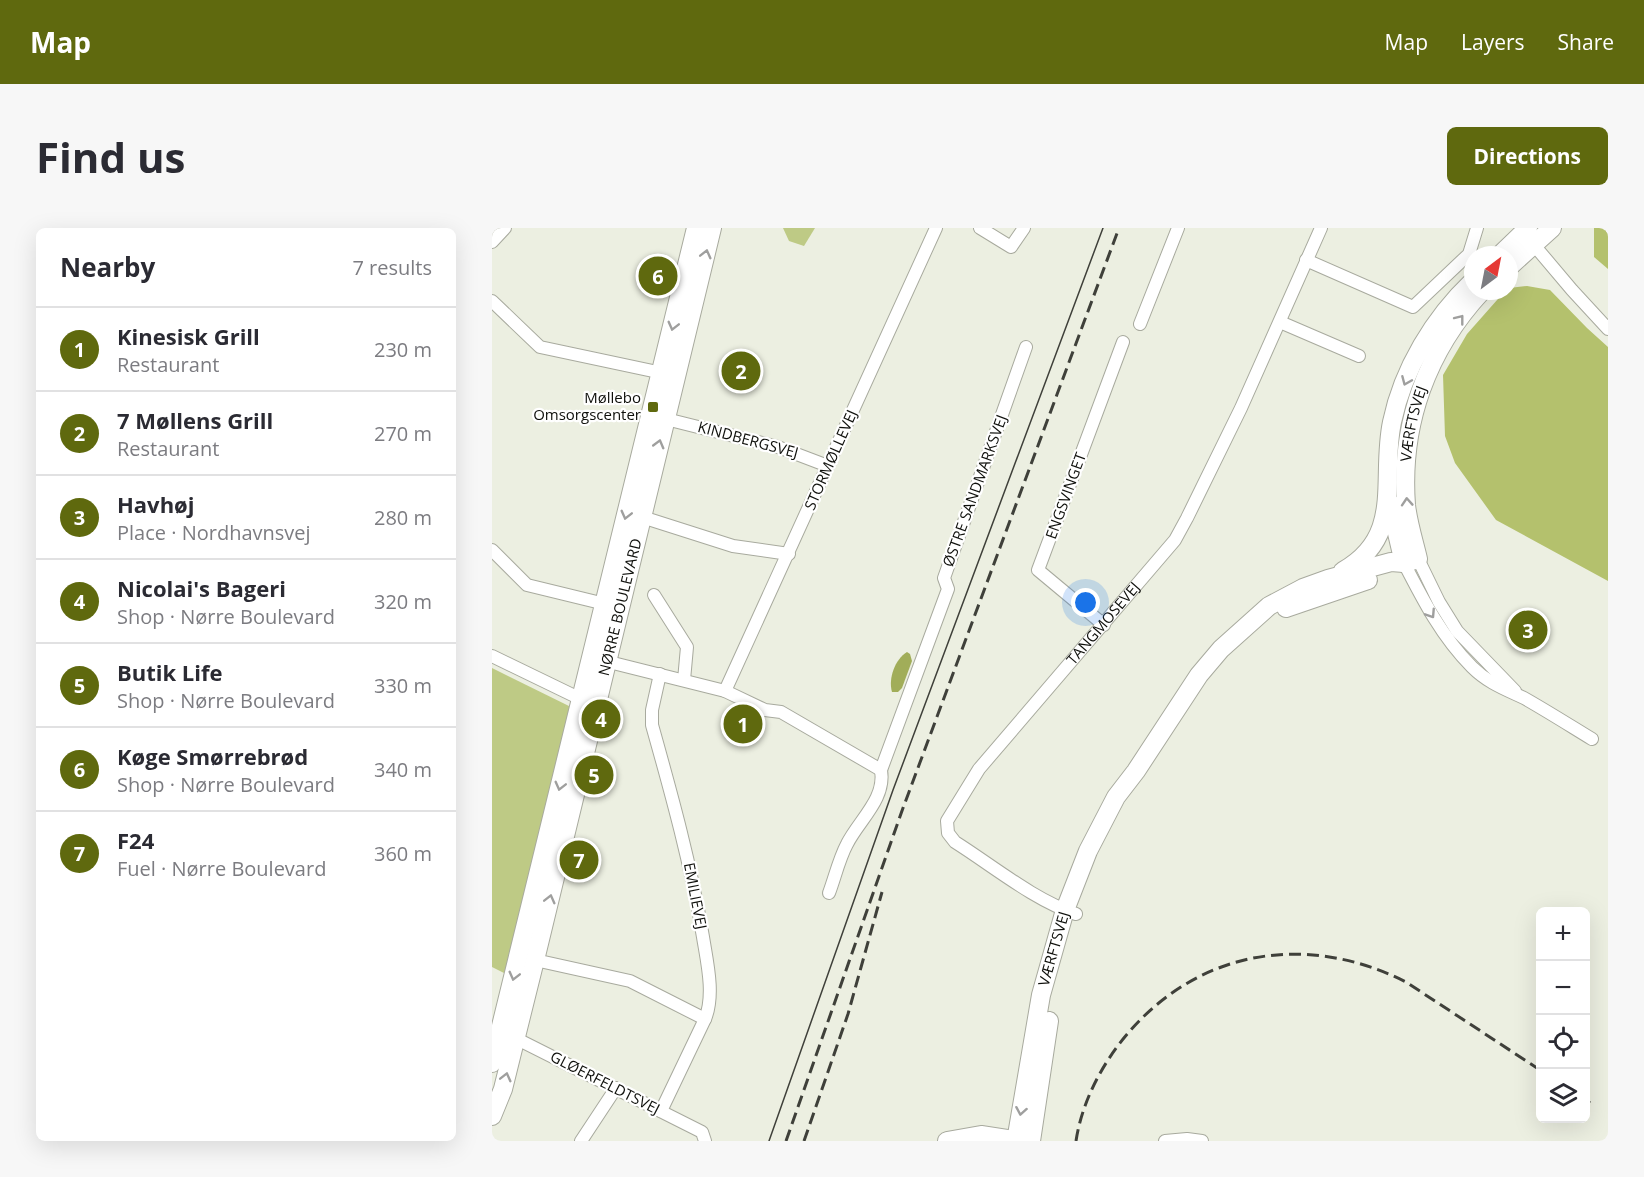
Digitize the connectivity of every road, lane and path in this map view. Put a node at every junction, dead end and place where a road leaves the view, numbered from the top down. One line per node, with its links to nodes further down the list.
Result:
1 (505, 228): 13 (street)
2 (696, 228): 26 (street, NØRRE BOULEVARD, one-way to 26)
3 (712, 228): 26 (street, NØRRE BOULEVARD, one-way to 3)
4 (936, 228): 28 (street, STORMØLLEVEJ)
5 (980, 228): 6 (street)
6 (1024, 228)
7 (1178, 228): 21 (street)
8 (1305, 228): 11 (street)
9 (1476, 228): 16 (street)
10 (1552, 228): 12 (street)
11 (1319, 231): 16 (street, TANGMOSEVEJ)
12 (1527, 233): 14 (street); 15 (street); 22 (street)
13 (492, 242)
14 (1511, 246)
15 (1518, 250)
16 (1306, 260): 20 (street, TANGMOSEVEJ)
17 (1464, 291): 29 (street, VÆRFTSVEJ, one-way to 29)
18 (1475, 300): 33 (street, VÆRFTSVEJ, one-way to 18)
19 (492, 301): 26 (street)
20 (1280, 322): 25 (street); 37 (street, TANGMOSEVEJ)
21 (1140, 324)
22 (1608, 328)
23 (1123, 342): 37 (street, ENGSVINGET)
24 (1026, 347): 46 (street, ØSTRE SANDMARKSVEJ)
25 (1359, 356)
26 (669, 375): 27 (street, NØRRE BOULEVARD); 36 (street, NØRRE BOULEVARD, one-way to 36)
27 (666, 419): 28 (street, KINDBERGSVEJ); 30 (street, NØRRE BOULEVARD, one-way to 27)
28 (828, 466): 32 (street, STORMØLLEVEJ)
29 (1388, 493): 33 (street, VÆRFTSVEJ); 34 (street, VÆRFTSVEJ)
30 (642, 517): 32 (street); 40 (street, NØRRE BOULEVARD)
31 (492, 550): 36 (street)
32 (789, 554): 43 (street, STORMØLLEVEJ)
33 (1411, 561): 34 (street, VÆRFTSVEJ); 38 (street, VÆRFTSVEJ); 45 (street)
34 (1328, 579): 38 (street, VÆRFTSVEJ)
35 (654, 596): 42 (street)
36 (604, 604): 40 (street, NØRRE BOULEVARD)
37 (1104, 625): 48 (street, TANGMOSEVEJ)
38 (1244, 629): 48 (street, VÆRFTSVEJ)
39 (492, 656): 44 (street)
40 (599, 660): 41 (street); 44 (street, NØRRE BOULEVARD)
41 (660, 674): 42 (street); 50 (street, EMILIEVEJ)
42 (684, 680): 43 (street)
43 (725, 691): 46 (street)
44 (589, 702): 49 (street, NØRRE BOULEVARD, one-way to 44); 51 (street, NØRRE BOULEVARD, one-way to 51)
45 (1592, 739)
46 (881, 770): 47 (street, ØSTRE SANDMARKSVEJ)
47 (829, 893)
48 (1071, 912): 58 (street, VÆRFTSVEJ, one-way to 58); 59 (street, VÆRFTSVEJ)
49 (535, 960): 50 (street); 51 (street, NØRRE BOULEVARD)
50 (705, 1019): 53 (street, EMILIEVEJ)
51 (501, 1045): 52 (street, GLØERFELDTSVEJ); 54 (street, NØRRE BOULEVARD, one-way to 51)
52 (616, 1088): 53 (street, GLØERFELDTSVEJ); 56 (street)
53 (661, 1111): 55 (street, GLØERFELDTSVEJ)
54 (492, 1116)
55 (706, 1140)
56 (581, 1141)
57 (947, 1141): 58 (street)
58 (1017, 1141)
59 (1031, 1141)
60 (1165, 1141): 61 (street)
61 (1202, 1141)

